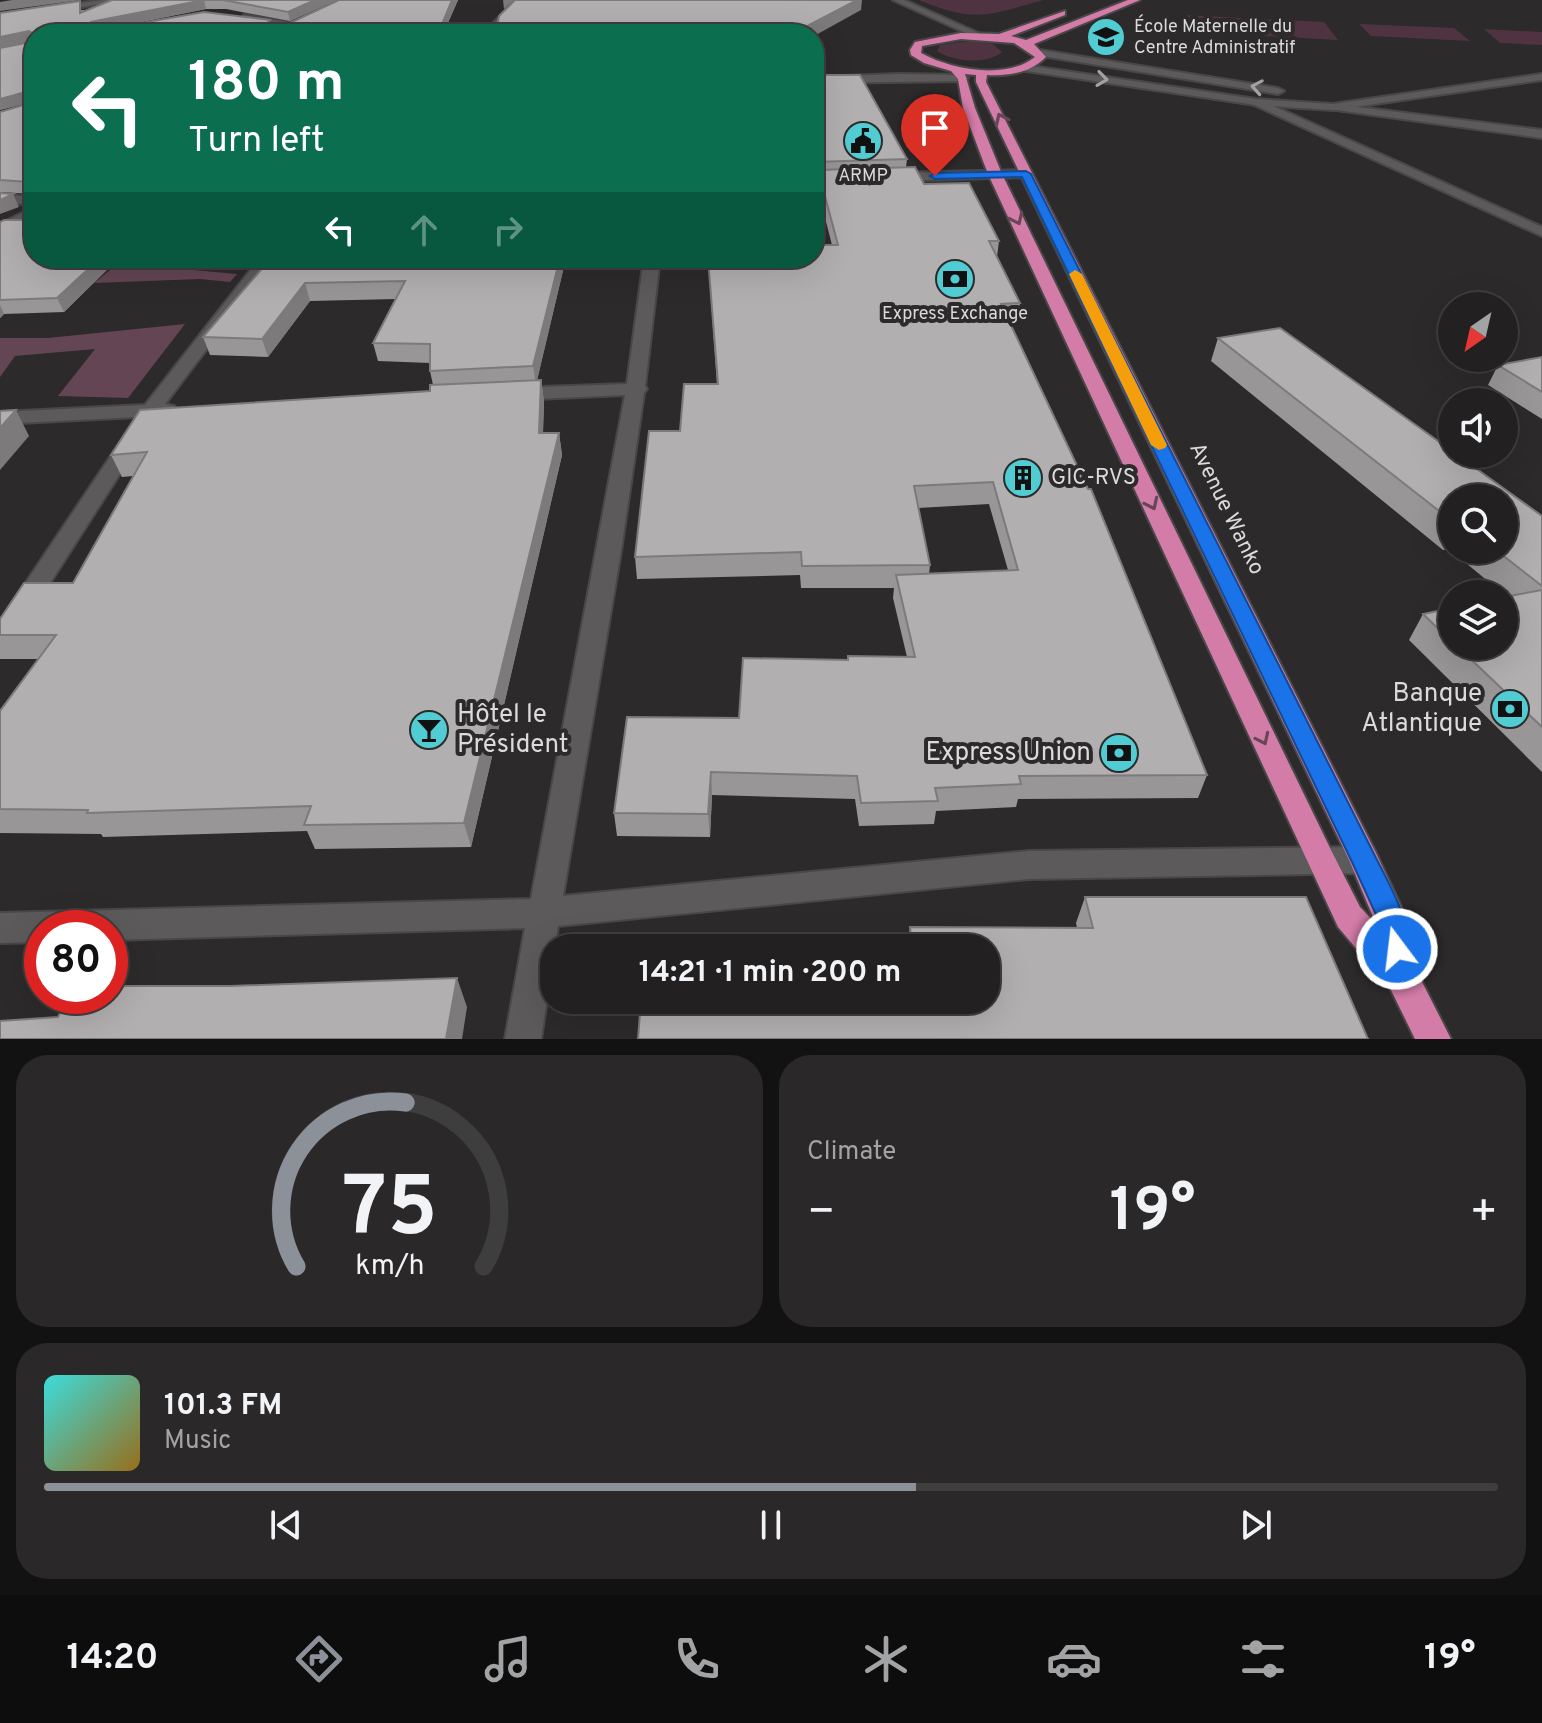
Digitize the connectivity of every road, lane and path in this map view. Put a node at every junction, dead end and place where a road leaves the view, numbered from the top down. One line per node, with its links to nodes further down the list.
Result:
1 (122, 0): 6 (street)
2 (523, 0): 11 (street)
3 (897, 0): 12 (street)
4 (1136, 0): 14 (highway)
5 (1070, 11): 13 (highway)
6 (0, 17)
7 (239, 17): 9 (street)
8 (305, 22): 10 (street)
9 (282, 24)
10 (300, 24)
11 (497, 24)
12 (980, 36): 13 (highway); 17 (highway)
13 (998, 38): 14 (highway)
14 (1025, 44): 15 (highway)
15 (1040, 53): 16 (highway); 21 (street, one-way to 15)
16 (1024, 68): 17 (highway); 20 (street, one-way to 20)
17 (967, 73): 19 (street); 23 (highway, Avenue Wanko); 24 (highway, Avenue Wanko, one-way to 17)
18 (1542, 77): 21 (street)
19 (824, 80)
20 (1256, 102): 21 (street); 30 (street)
21 (1333, 107): 22 (street)
22 (1542, 134)
23 (995, 174): 24 (street); 25 (street); 40 (highway, Avenue Wanko, one-way to 40)
24 (1026, 174): 39 (highway, Avenue Wanko)
25 (874, 178)
26 (0, 198): 27 (street)
27 (24, 200)
28 (24, 217): 29 (street)
29 (0, 230)
30 (1542, 232)
31 (260, 268): 36 (street)
32 (651, 268): 33 (street)
33 (638, 389): 34 (street); 41 (street)
34 (496, 395)
35 (182, 409): 36 (street)
36 (151, 410): 37 (street); 38 (street)
37 (0, 418)
38 (0, 641)
39 (1364, 860): 40 (street); 43 (highway, Avenue Wanko)
40 (1321, 862): 41 (street); 43 (highway, Avenue Wanko)
41 (542, 913): 42 (street); 44 (street)
42 (0, 928)
43 (1403, 979): 45 (highway, Avenue Wanko)
44 (523, 1039)
45 (1433, 1039)

